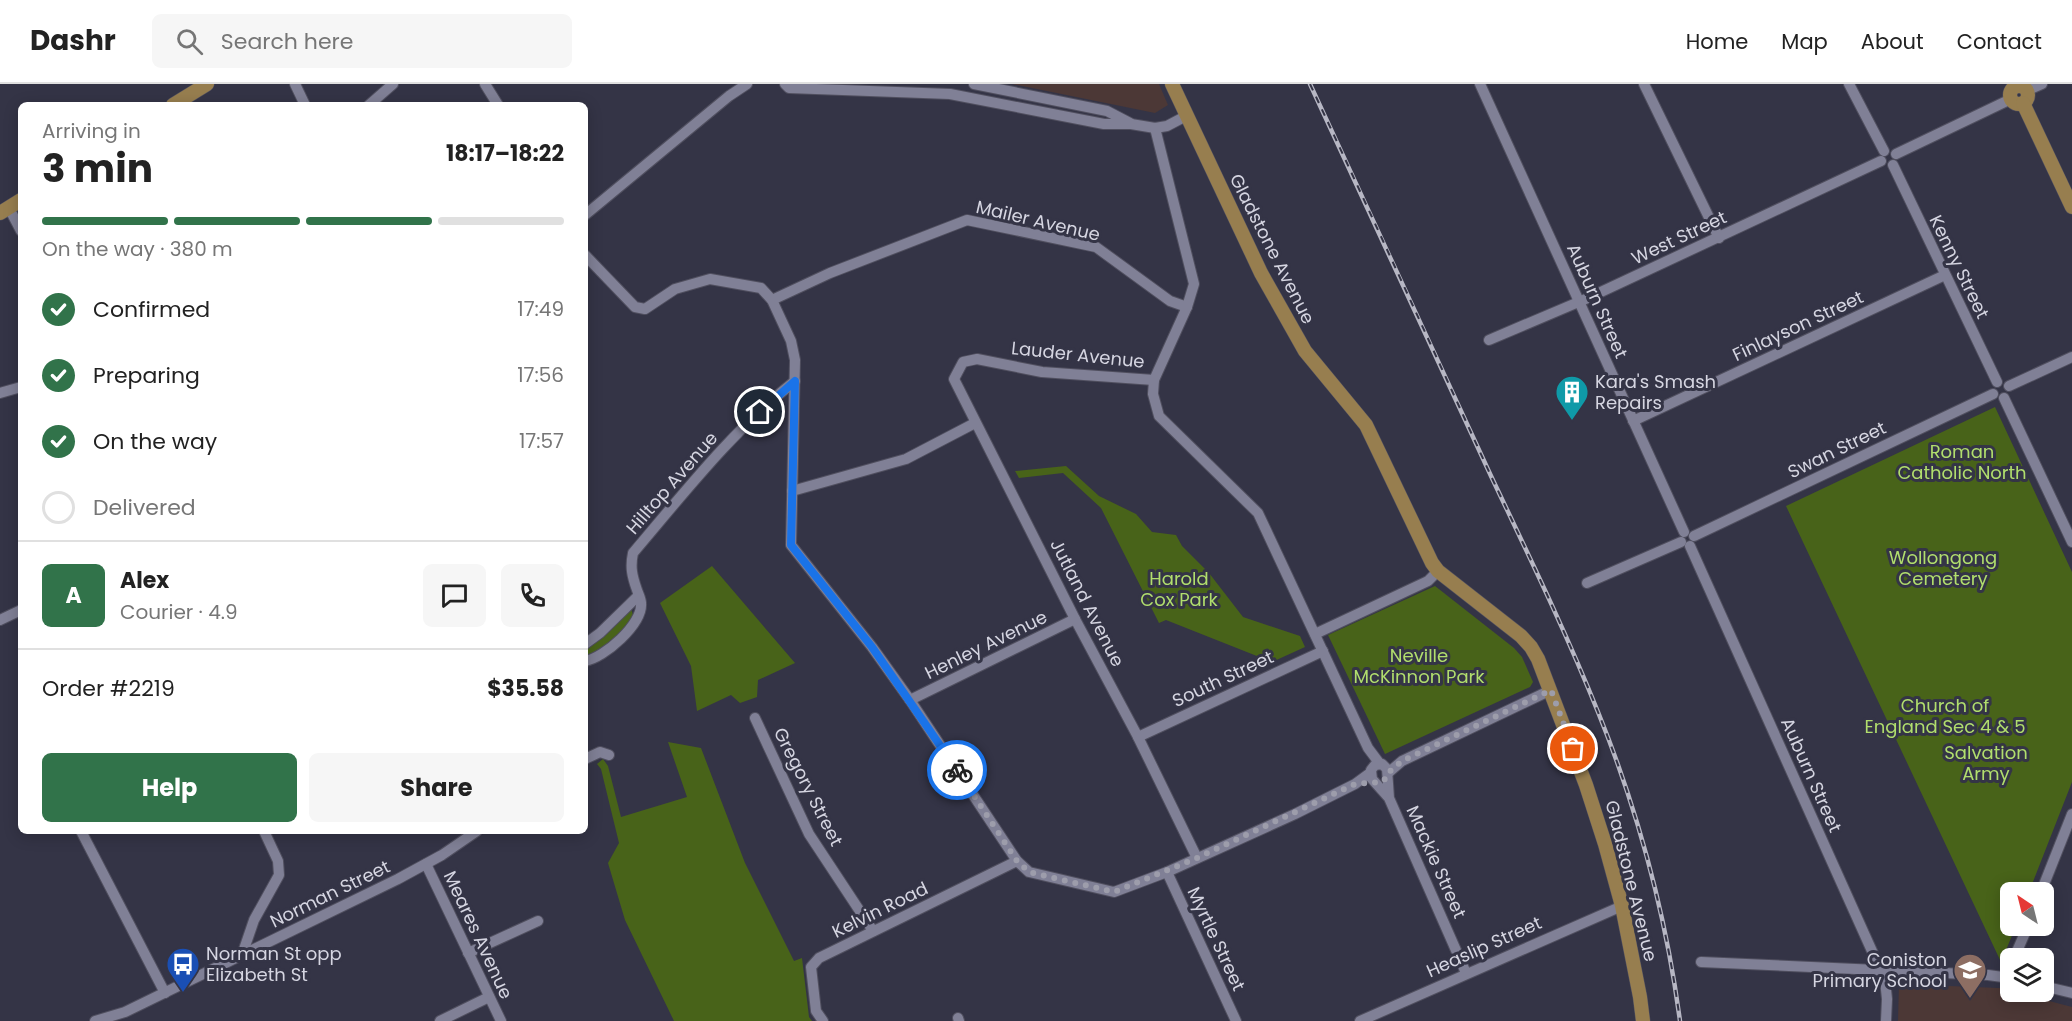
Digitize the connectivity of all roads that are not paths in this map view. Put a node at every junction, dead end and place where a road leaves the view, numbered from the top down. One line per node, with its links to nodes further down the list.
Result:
1 (207, 84): 14 (main road)
2 (295, 84): 15 (street)
3 (393, 84): 16 (street)
4 (485, 84): 17 (street)
5 (747, 84): 25 (street)
6 (785, 84): 19 (street)
7 (974, 84): 19 (street)
8 (1172, 84): 18 (main road, Gladstone Avenue)
9 (1480, 84): 31 (street, Auburn Street)
10 (1644, 84): 27 (street)
11 (1848, 84): 21 (street)
12 (2042, 84): 13 (street)
13 (2017, 93): 22 (street); 24 (main road)
14 (180, 102)
15 (303, 102)
16 (372, 102)
17 (496, 102)
18 (1186, 116): 20 (street); 48 (main road, Gladstone Avenue)
19 (1131, 124): 20 (street)
20 (1155, 128): 32 (street)
21 (1883, 156): 22 (street); 27 (street, West Street)
22 (1895, 159): 29 (street, Kenny Street)
23 (10, 207): 26 (street)
24 (2072, 207)
25 (588, 213)
26 (18, 224)
27 (1719, 238): 31 (street, West Street)
28 (588, 258): 30 (street)
29 (1945, 275): 38 (street, Kenny Street); 43 (street, Finlayson Street)
30 (772, 300): 32 (street, Mailer Avenue); 37 (street)
31 (1579, 302): 33 (street, West Street); 43 (street, Auburn Street)
32 (1187, 307): 36 (street)
33 (1489, 340)
34 (2072, 357): 39 (street)
35 (963, 362): 36 (street, Lauder Avenue); 44 (street, Jutland Avenue)
36 (1154, 380): 54 (street)
37 (795, 381): 45 (street); 50 (street, Hilltop Avenue)
38 (1997, 382): 39 (street); 42 (street)
39 (2009, 386): 42 (street)
40 (18, 388): 41 (street)
41 (0, 393)
42 (1999, 396): 46 (street, Swan Street); 47 (street)
43 (1633, 422): 46 (street, Auburn Street)
44 (975, 423): 45 (street); 52 (street, Jutland Avenue)
45 (792, 491): 59 (street)
46 (1687, 539): 49 (street, Swan Street); 80 (street, Auburn Street)
47 (2072, 542)
48 (1438, 571): 54 (street); 58 (main road, Gladstone Avenue)
49 (1587, 583)
50 (638, 596): 55 (street); 57 (street, Hilltop Avenue)
51 (18, 611): 53 (street)
52 (1075, 619): 59 (street, Henley Avenue); 61 (street, Jutland Avenue)
53 (0, 620)
54 (1315, 634): 56 (street)
55 (588, 642)
56 (1323, 651): 61 (street, South Street); 64 (street)
57 (588, 660)
58 (1551, 690): 64 (street); 74 (main road, Gladstone Avenue)
59 (910, 700): 70 (street)
60 (756, 718): 76 (street, Gregory Street)
61 (1138, 737): 69 (street, Jutland Avenue)
62 (609, 755): 63 (street)
63 (588, 758)
64 (1379, 773): 69 (street); 81 (street, Mackie Street)
65 (2072, 813): 73 (street)
66 (83, 834): 84 (street)
67 (265, 834): 78 (street)
68 (472, 834): 71 (street, Norman Street)
69 (1197, 858): 72 (street)
70 (1017, 861): 72 (street); 76 (street, Kelvin Road)
71 (426, 864): 77 (street, Meares Avenue); 78 (street, Norman Street)
72 (1167, 872): 91 (street, Myrtle Street)
73 (2045, 882)
74 (1622, 906): 81 (street, Heaslip Street); 93 (main road, Gladstone Avenue)
75 (538, 921): 77 (street)
76 (873, 931): 90 (street, Kelvin Road)
77 (468, 953): 86 (street, Meares Avenue)
78 (242, 955): 84 (street, Norman Street)
79 (1701, 962): 80 (street)
80 (1880, 971): 82 (street); 94 (street, Auburn Street)
81 (1466, 973): 92 (street, Heaslip Street)
82 (2000, 975)
83 (2054, 989): 85 (street)
84 (165, 993): 87 (street, Norman Street)
85 (2072, 993)
86 (489, 997): 88 (street); 89 (street, Meares Avenue)
87 (95, 1021)
88 (441, 1021)
89 (501, 1021)
90 (823, 1021)
91 (1236, 1021)
92 (1360, 1021)
93 (1643, 1021)
94 (1886, 1021)

